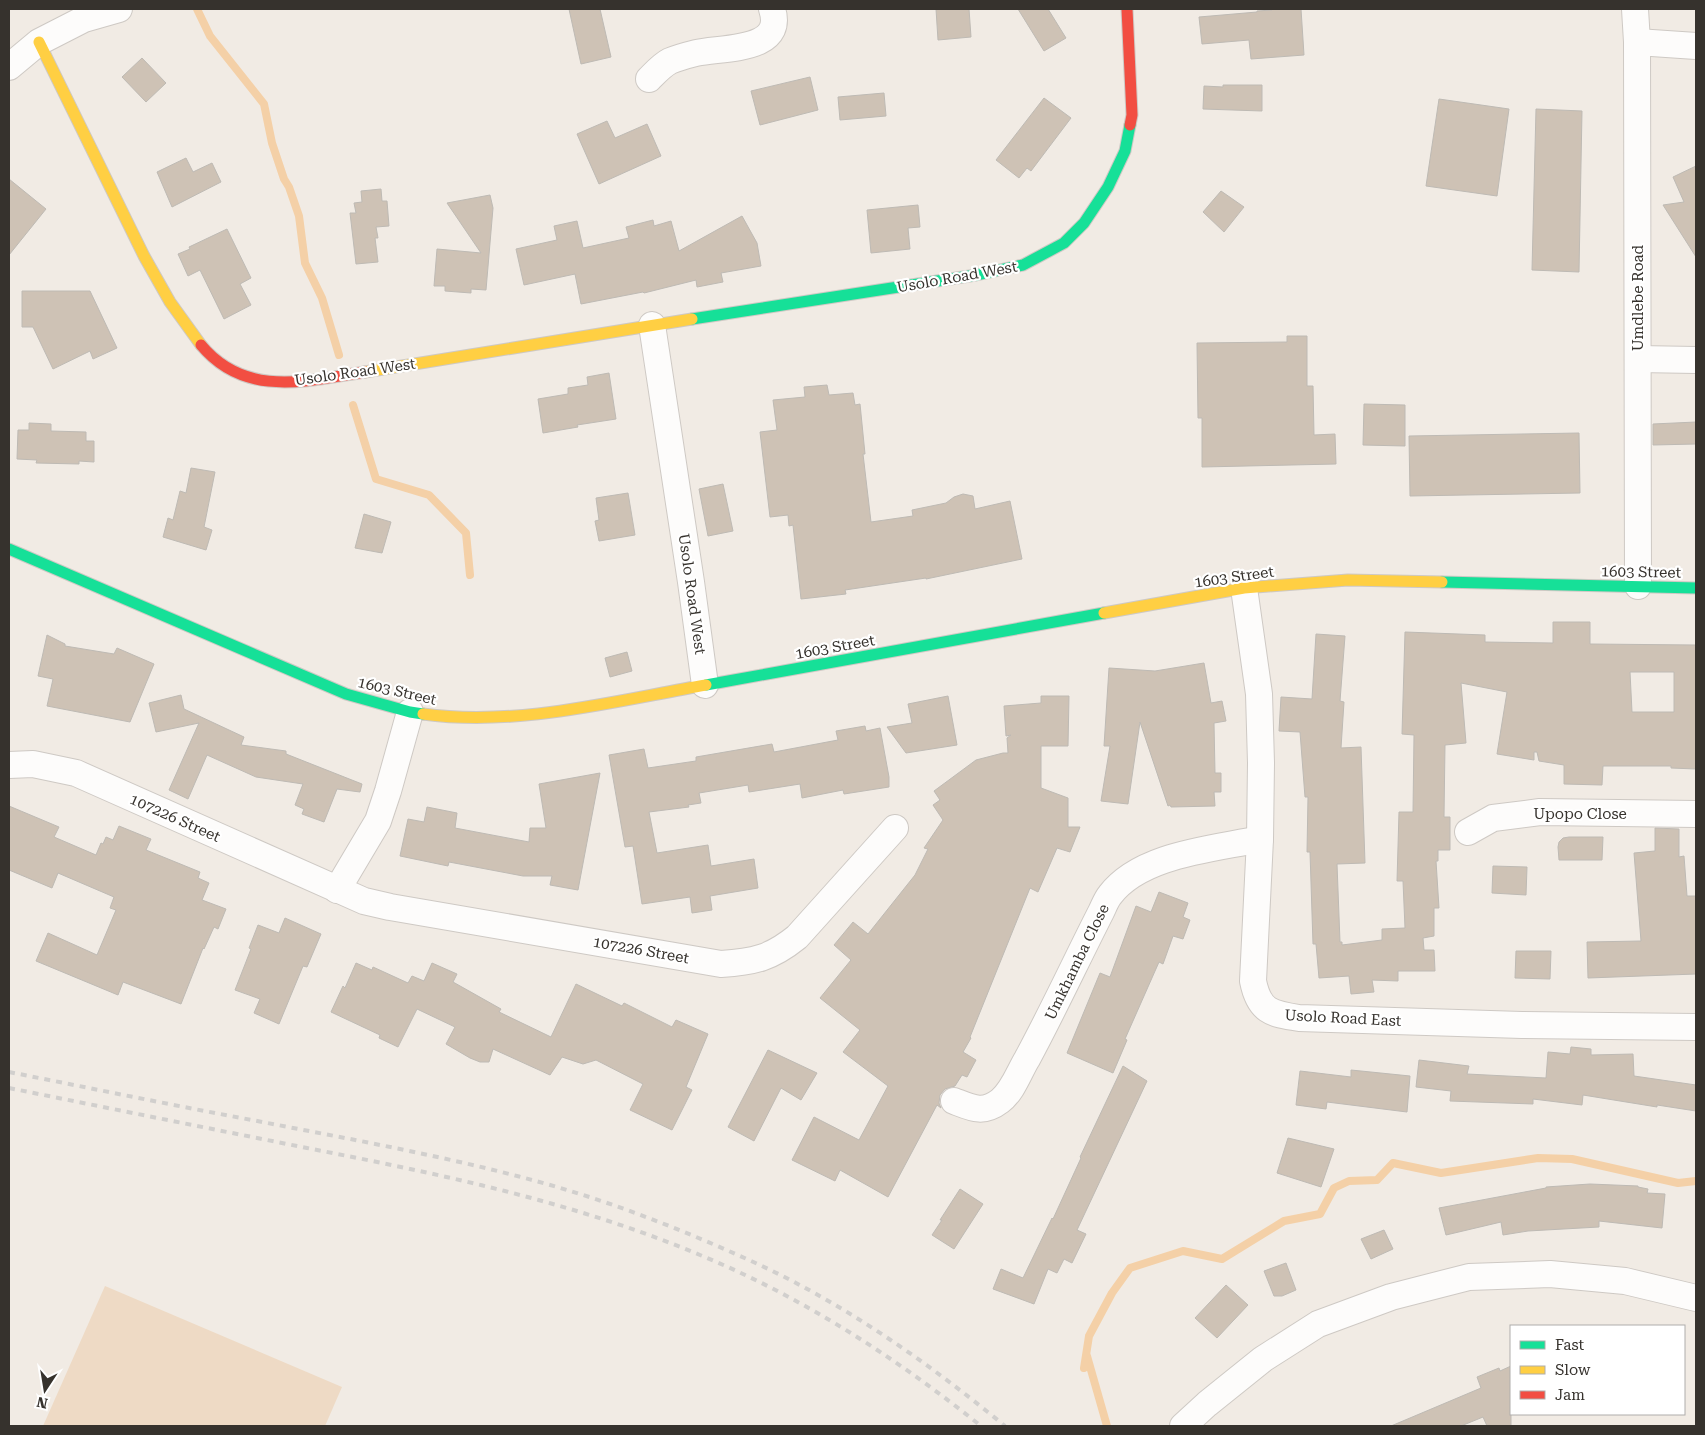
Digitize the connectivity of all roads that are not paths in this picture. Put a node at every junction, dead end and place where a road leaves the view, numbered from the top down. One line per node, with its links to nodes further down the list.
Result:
1 (119, 9): 5 (street)
2 (772, 9): 9 (street)
3 (1127, 9): 10 (street, Usolo Road West)
4 (1635, 9): 6 (street, Umdlebe Road)
5 (39, 42): 8 (street); 10 (street, Usolo Road West)
6 (1637, 42): 7 (street); 11 (street, Umdlebe Road)
7 (1696, 46)
8 (9, 67)
9 (649, 79)
10 (652, 325): 17 (street, Usolo Road West)
11 (1638, 359): 12 (street); 14 (street, Umdlebe Road)
12 (1696, 360)
13 (9, 549): 18 (street, 1603 Street)
14 (1638, 586): 15 (street, 1603 Street); 16 (street, 1603 Street)
15 (1244, 588): 17 (street, 1603 Street); 23 (street, Usolo Road East)
16 (1696, 588)
17 (705, 685): 18 (street, 1603 Street)
18 (410, 712): 24 (street)
19 (9, 765): 24 (street, 107226 Street)
20 (1696, 814): 22 (street, Upopo Close)
21 (895, 828): 24 (street, 107226 Street)
22 (1468, 832)
23 (1260, 839): 25 (street, Usolo Road East); 26 (street, Umkhamba Close)
24 (337, 890)
25 (1696, 1027)
26 (954, 1101)
27 (1696, 1298): 28 (street)
28 (1183, 1426)

